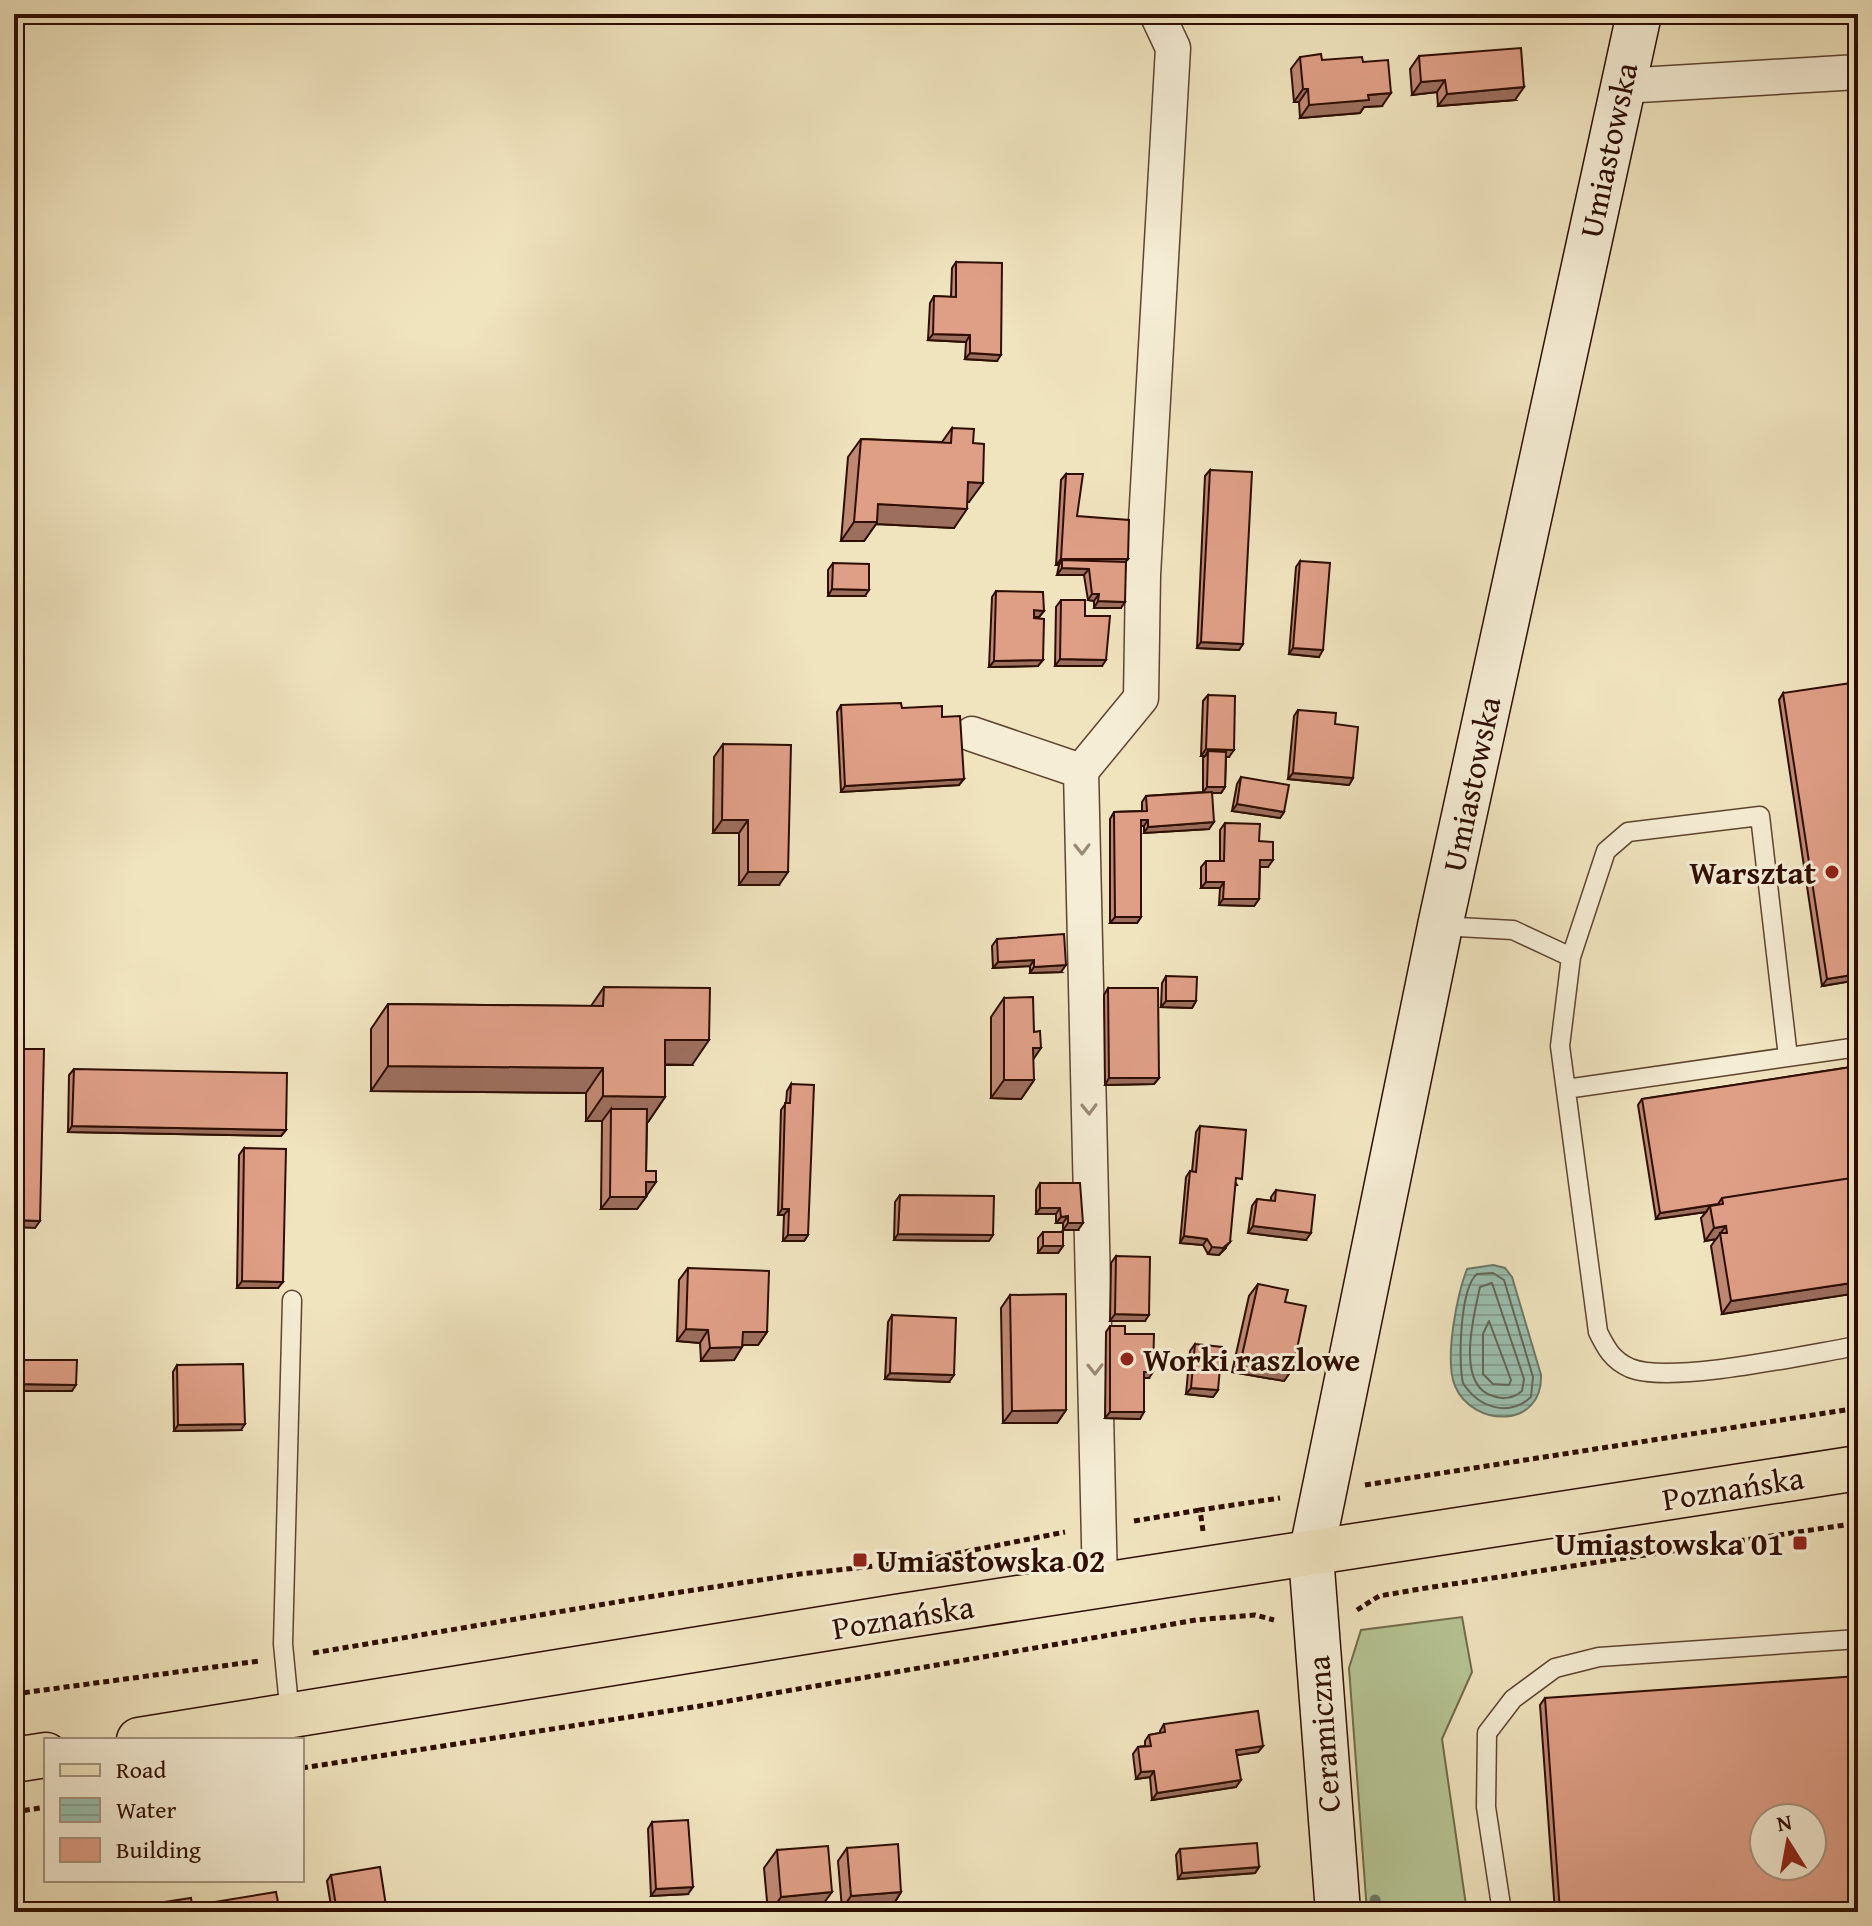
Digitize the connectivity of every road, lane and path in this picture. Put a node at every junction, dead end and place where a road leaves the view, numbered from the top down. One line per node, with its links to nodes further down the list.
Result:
1 (1157, 14): 6 (street)
2 (1639, 14): 4 (main road, Umiastowska)
3 (1858, 72): 4 (street)
4 (1622, 86): 7 (main road, Umiastowska)
5 (972, 734): 6 (street)
6 (1081, 771): 22 (street, one-way to 22)
7 (1440, 926): 8 (lane); 24 (main road, Umiastowska)
8 (1571, 957): 10 (lane); 11 (lane)
9 (1858, 1047): 10 (lane)
10 (1788, 1057): 11 (lane)
11 (1566, 1089): 13 (lane)
12 (292, 1300): 29 (lane)
13 (1858, 1346)
14 (1858, 1408): 16 (path)
15 (1858, 1468): 24 (main road, Poznańska)
16 (1411, 1478): 17 (path); 18 (path)
17 (1383, 1483)
18 (1412, 1490)
19 (1281, 1498): 20 (path)
20 (1200, 1510): 22 (path); 23 (path)
21 (1858, 1523): 26 (path)
22 (1099, 1526): 25 (street); 29 (path)
23 (1203, 1531)
24 (1311, 1555): 25 (main road, Poznańska); 38 (main road, Ceramiczna)
25 (1100, 1585): 31 (main road, Poznańska)
26 (1354, 1612)
27 (1277, 1632): 35 (path)
28 (1858, 1639): 39 (lane)
29 (284, 1657): 30 (path); 31 (lane)
30 (14, 1694)
31 (290, 1716): 32 (main road, Poznańska)
32 (152, 1738)
33 (44, 1755): 34 (main road)
34 (14, 1760)
35 (304, 1768)
36 (44, 1807): 37 (path)
37 (14, 1812)
38 (1338, 1912)
39 (1502, 1912)

